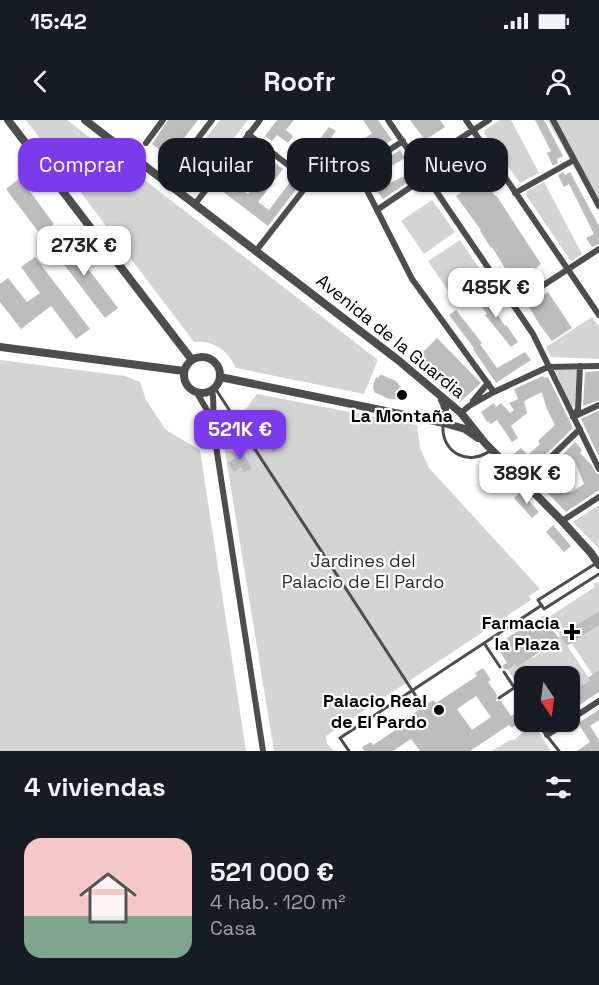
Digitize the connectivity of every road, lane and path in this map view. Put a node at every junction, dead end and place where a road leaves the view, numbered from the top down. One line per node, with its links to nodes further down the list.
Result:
1 (8, 120): 35 (street)
2 (85, 120): 19 (street, Avenida de la Guardia)
3 (163, 120): 15 (street)
4 (212, 120): 12 (street)
5 (260, 120): 11 (street)
6 (388, 120): 14 (street)
7 (466, 120): 10 (street)
8 (489, 120): 10 (street)
9 (553, 120): 17 (street)
10 (474, 131): 13 (street); 25 (street)
11 (248, 134): 18 (street); 26 (street)
12 (198, 138)
13 (463, 138)
14 (403, 141): 16 (street)
15 (146, 142)
16 (392, 148)
17 (574, 160): 25 (street); 27 (street)
18 (287, 164)
19 (158, 177)
20 (179, 192): 26 (street, Avenida de la Guardia)
21 (302, 192): 30 (street)
22 (368, 192): 28 (street)
23 (404, 192): 28 (street)
24 (438, 192): 32 (street)
25 (515, 193): 31 (street)
26 (195, 204): 30 (street, Avenida de la Guardia)
27 (599, 206)
28 (377, 210): 41 (street)
29 (599, 249): 31 (street)
30 (256, 251): 43 (street, Avenida de la Guardia)
31 (567, 270): 32 (street); 33 (street)
32 (513, 305): 38 (street)
33 (599, 315)
34 (0, 347): 39 (street)
35 (192, 360): 39 (street); 40 (street)
36 (580, 366): 37 (street); 38 (street); 49 (street)
37 (599, 366)
38 (548, 367): 44 (street); 49 (street)
39 (184, 371): 45 (street)
40 (220, 377): 42 (street); 51 (street)
41 (488, 383): 44 (street); 47 (street)
42 (213, 389): 45 (street); 50 (street); 67 (lane)
43 (437, 392): 48 (street, Avenida de la Guardia); 51 (street)
44 (494, 392): 47 (street)
45 (197, 393): 50 (street)
46 (599, 405): 49 (street)
47 (469, 406): 48 (street)
48 (461, 413): 52 (street); 53 (street); 55 (street, Avenida de la Guardia)
49 (573, 417): 54 (street)
50 (212, 421): 75 (street)
51 (434, 421): 52 (street)
52 (444, 423): 53 (street); 55 (lane)
53 (465, 429): 55 (street)
54 (580, 429): 56 (street); 57 (street)
55 (489, 446): 57 (street, Avenida de la Guardia)
56 (599, 469)
57 (525, 482): 59 (street, Avenida de la Guardia)
58 (599, 497): 59 (street)
59 (562, 521): 60 (street, Avenida de la Guardia)
60 (597, 560): 62 (lane)
61 (599, 574): 62 (lane)
62 (542, 605): 63 (lane)
63 (484, 643): 64 (lane); 67 (lane)
64 (500, 667)
65 (504, 672): 66 (lane)
66 (514, 688): 68 (lane)
67 (412, 690): 70 (lane); 76 (lane)
68 (499, 698)
69 (599, 701): 71 (street)
70 (423, 707)
71 (580, 714)
72 (544, 732): 74 (lane)
73 (552, 732): 74 (street)
74 (547, 735): 77 (lane)
75 (263, 751)
76 (349, 751)
77 (559, 751)

